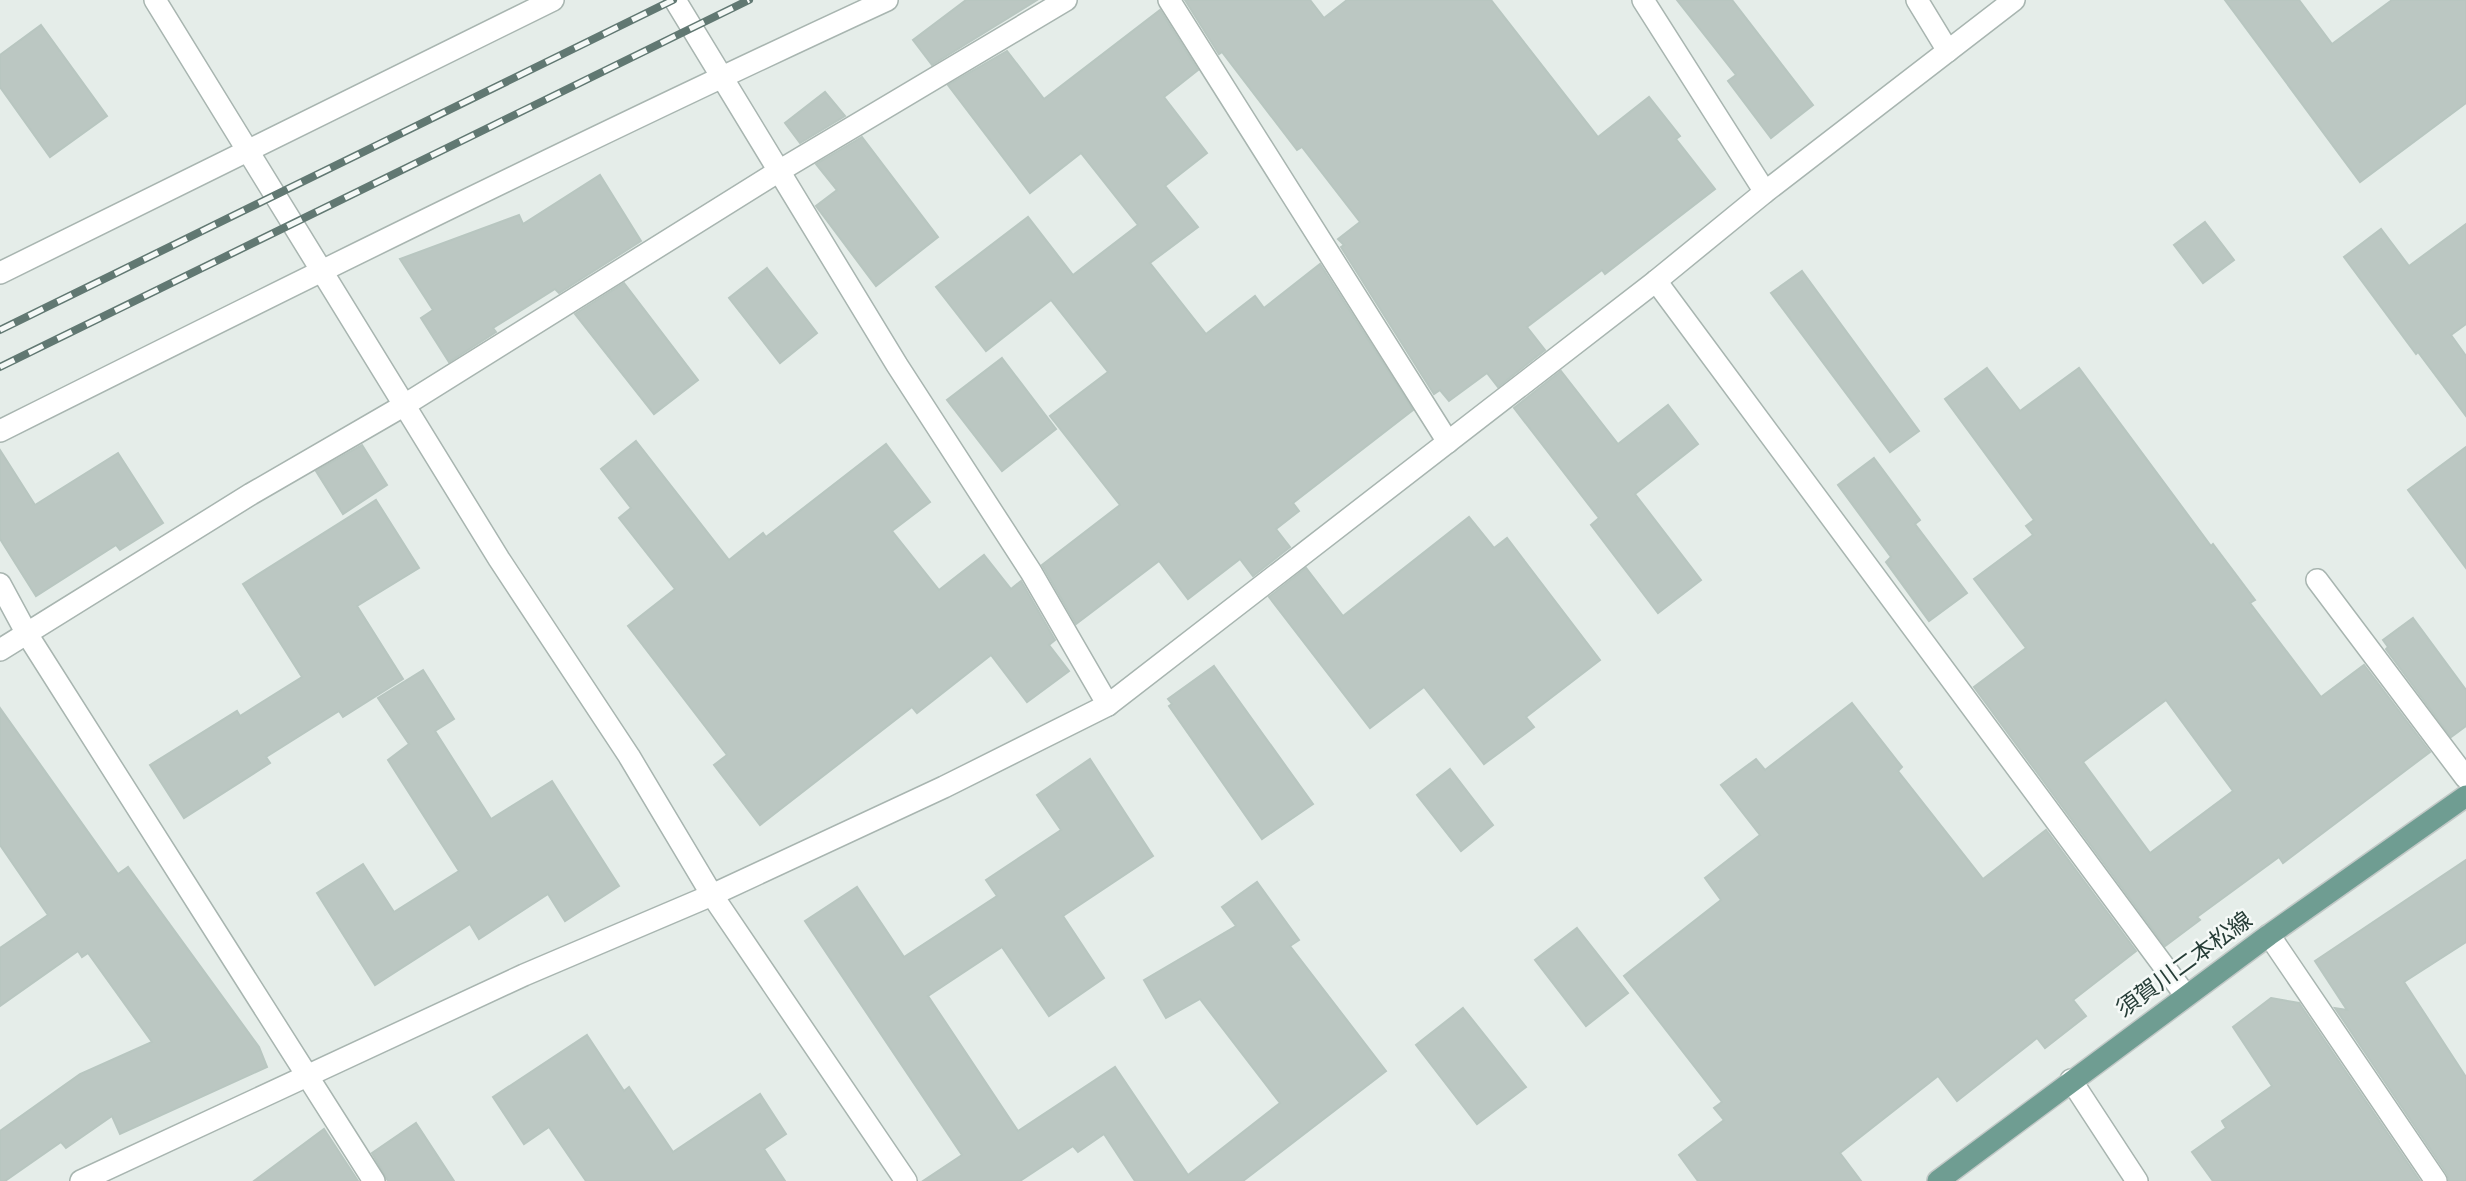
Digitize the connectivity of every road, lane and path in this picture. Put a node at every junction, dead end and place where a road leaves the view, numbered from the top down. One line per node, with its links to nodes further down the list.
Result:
1 (155, 0): 12 (street)
2 (552, 0): 12 (street)
3 (675, 0): 11 (street)
4 (887, 0): 11 (street)
5 (1066, 0): 13 (street)
6 (1169, 0): 20 (street)
7 (1643, 0): 14 (street)
8 (1917, 0): 10 (street)
9 (2014, 0): 10 (street)
10 (1948, 51): 14 (street)
11 (721, 76): 13 (street); 15 (street)
12 (248, 151): 15 (street); 16 (street)
13 (779, 171): 18 (street); 25 (street)
14 (1765, 191): 17 (street)
15 (321, 271): 18 (street); 19 (street)
16 (0, 274)
17 (1656, 281): 20 (street); 30 (street)
18 (403, 406): 23 (street); 28 (street)
19 (0, 431)
20 (1448, 442): 25 (street)
21 (2317, 580): 26 (street)
22 (0, 584): 23 (street)
23 (27, 634): 24 (street); 31 (street)
24 (0, 650)
25 (1108, 705): 28 (street)
26 (2466, 778)
27 (2466, 796): 29 (main road, 須賀川二本松線)
28 (712, 895): 31 (street); 35 (street)
29 (2269, 935): 30 (main road, 須賀川二本松線); 38 (street)
30 (2186, 996): 32 (main road, 須賀川二本松線)
31 (309, 1075): 33 (street); 34 (street)
32 (2071, 1080): 36 (main road, 須賀川二本松線); 37 (street)
33 (81, 1181)
34 (374, 1181)
35 (905, 1181)
36 (1938, 1181)
37 (2137, 1181)
38 (2436, 1181)

